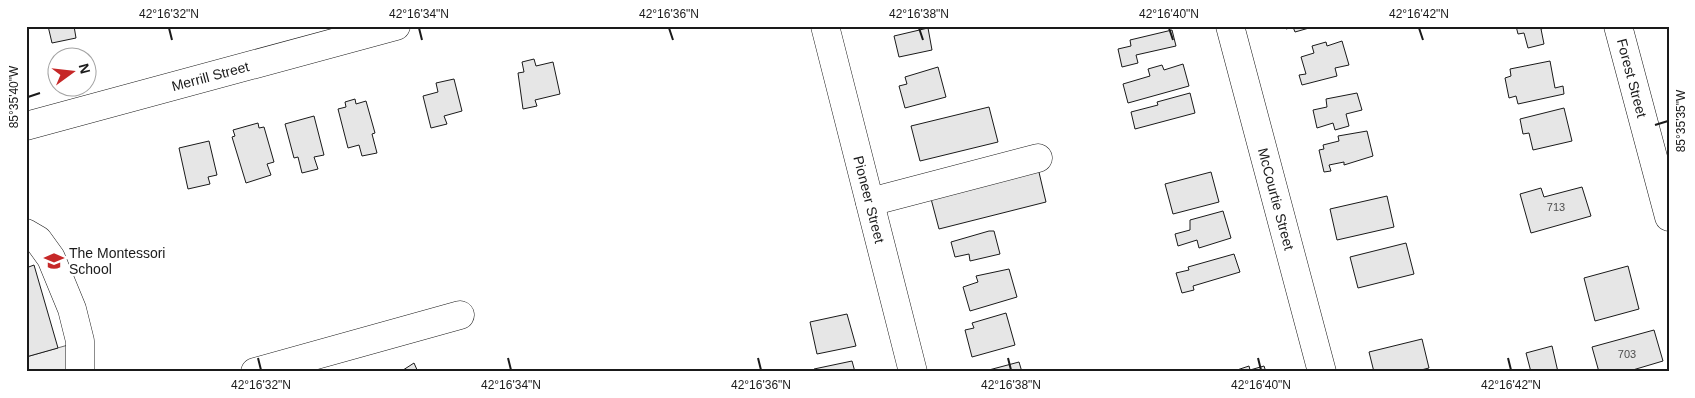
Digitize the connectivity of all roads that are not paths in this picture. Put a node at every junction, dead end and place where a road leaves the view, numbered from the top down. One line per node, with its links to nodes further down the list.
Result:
1 (396, 26): 5 (street, Merrill Street)
2 (825, 26): 7 (street, Pioneer Street)
3 (1230, 26): 14 (street, McCourtie Street)
4 (1618, 26): 8 (street, Forest Street)
5 (26, 126)
6 (1038, 158): 7 (street)
7 (870, 202): 13 (street, Pioneer Street)
8 (1669, 217)
9 (26, 233): 11 (street)
10 (460, 315): 12 (street)
11 (80, 372)
12 (255, 372)
13 (913, 372)
14 (1322, 372)

